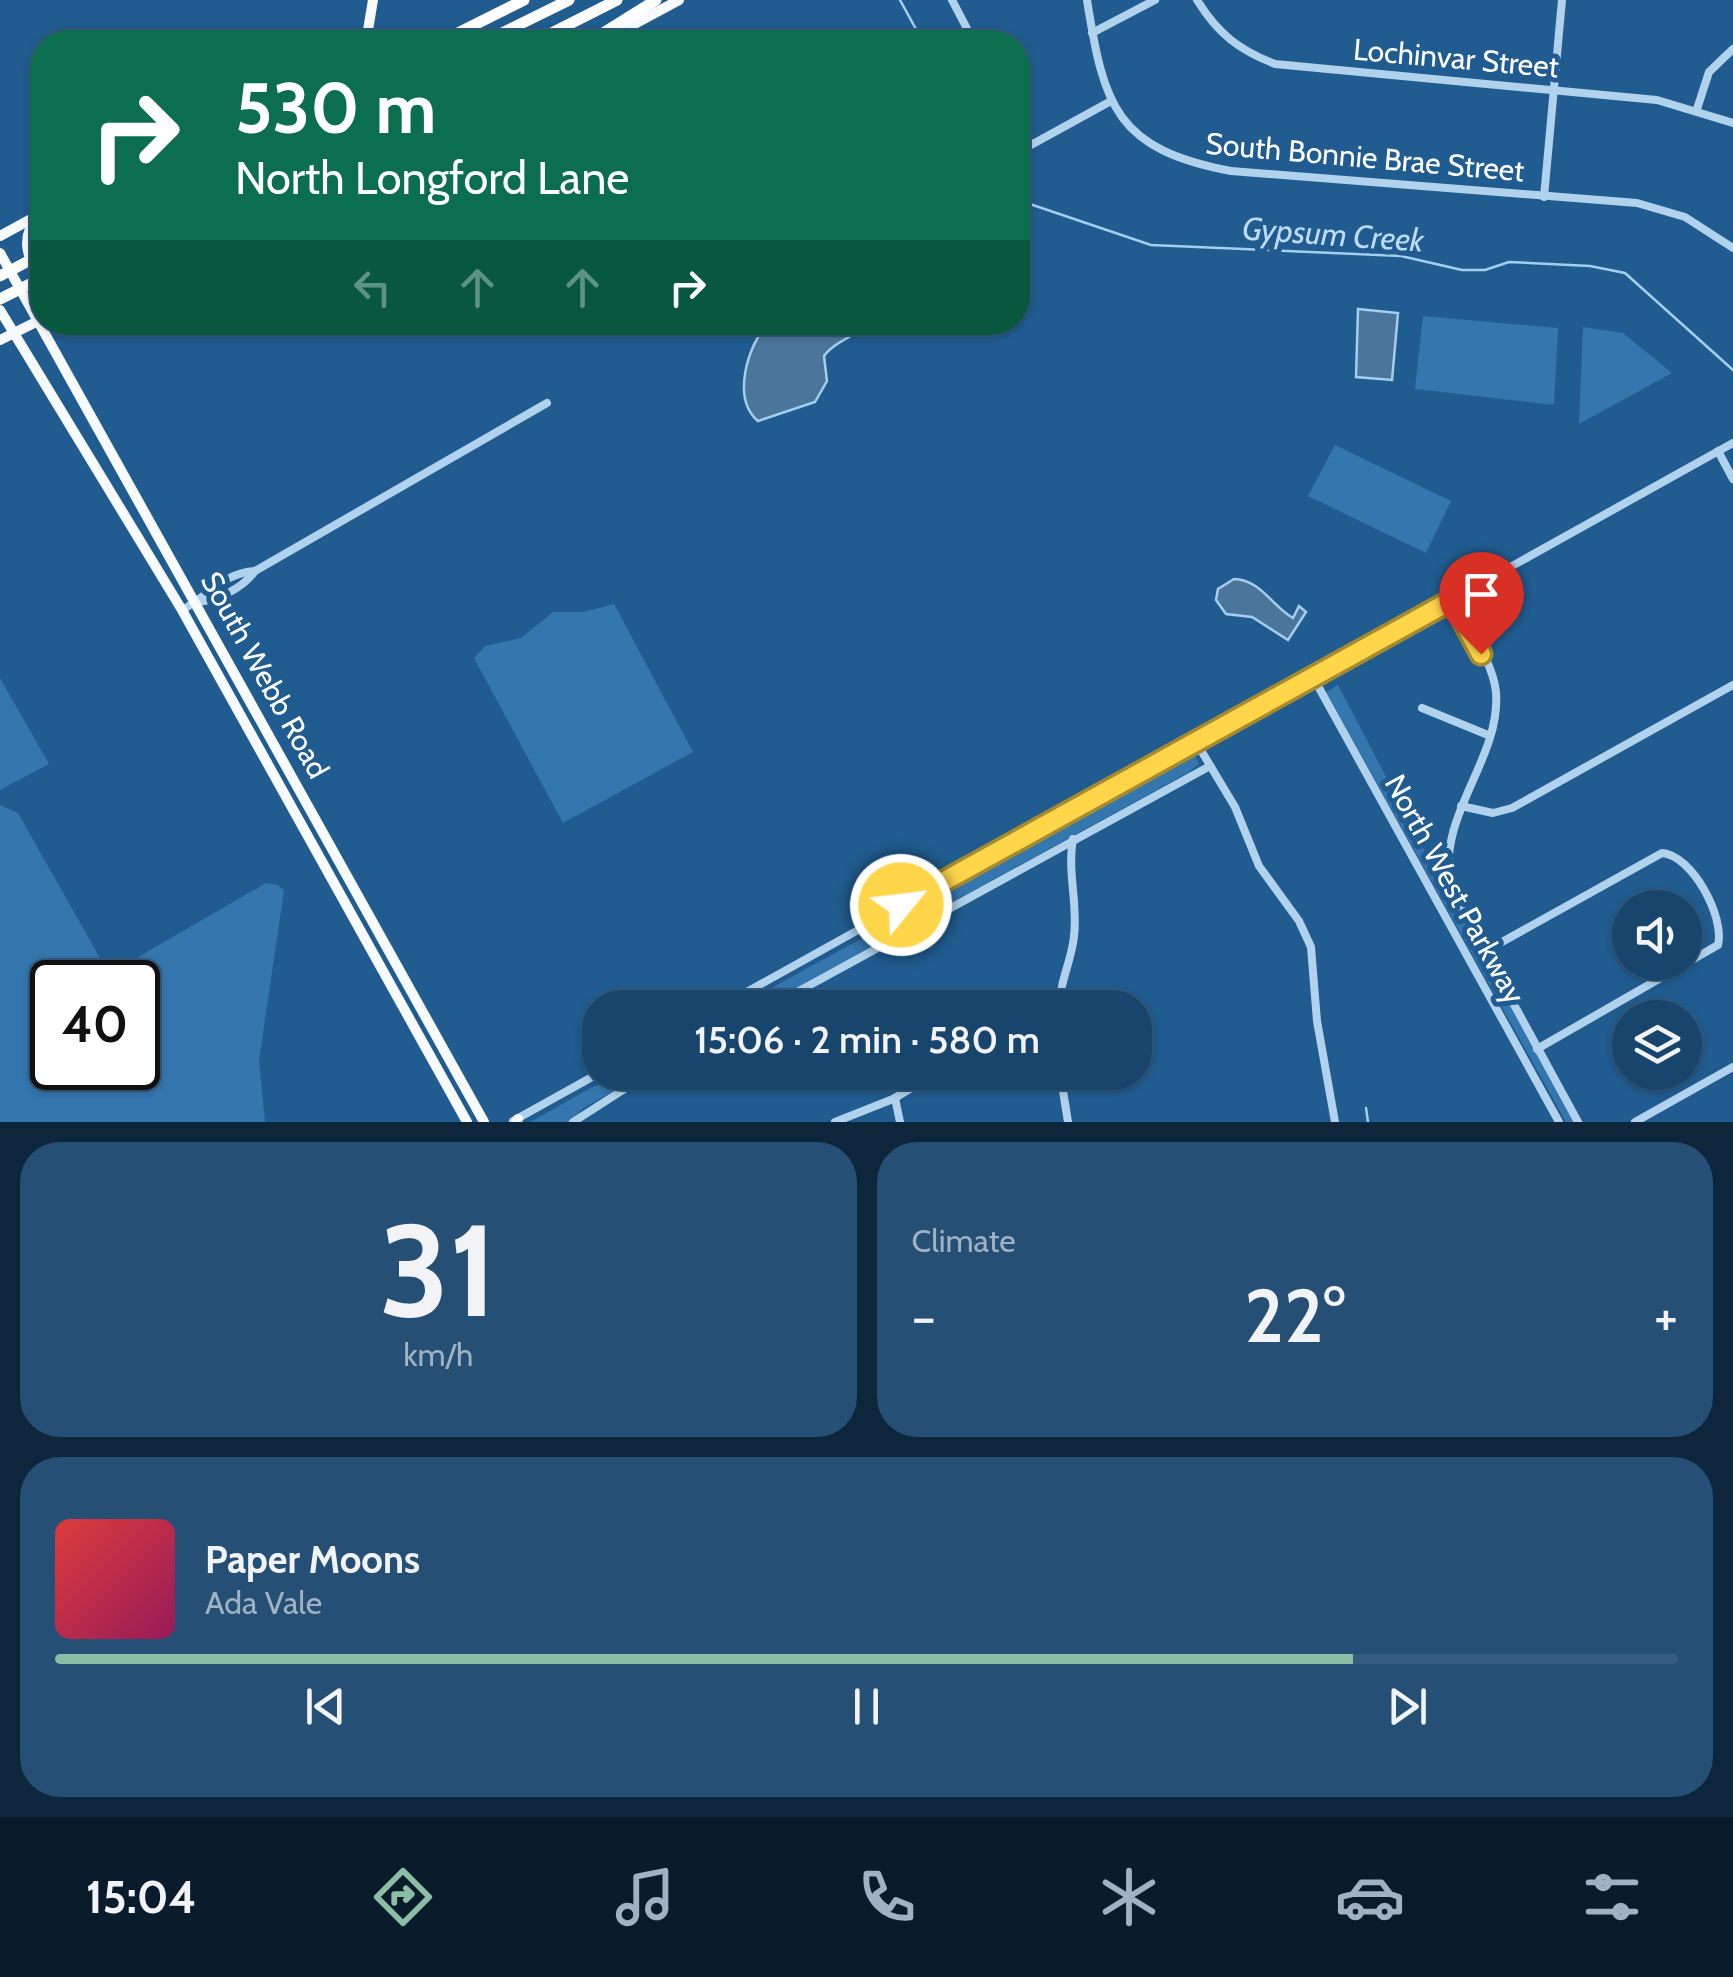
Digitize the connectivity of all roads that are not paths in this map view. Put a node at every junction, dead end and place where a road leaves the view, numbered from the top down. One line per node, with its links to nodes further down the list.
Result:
1 (374, 0): 12 (main road)
2 (524, 0): 13 (highway)
3 (569, 0): 14 (highway)
4 (617, 0): 15 (highway)
5 (656, 0): 16 (highway)
6 (679, 0): 17 (main road)
7 (952, 0): 18 (street)
8 (1086, 0): 19 (street, South Bonnie Brae Street)
9 (1155, 0): 19 (street)
10 (1197, 0): 21 (street, Lochinvar Street)
11 (1562, 0): 21 (street)
12 (368, 30)
13 (464, 30)
14 (508, 30)
15 (558, 30)
16 (609, 30)
17 (623, 30)
18 (968, 30)
19 (1092, 33): 22 (street, South Bonnie Brae Street)
20 (1733, 49): 23 (street)
21 (1554, 88): 23 (street, Lochinvar Street); 26 (street)
22 (1111, 100): 25 (street); 26 (street, South Bonnie Brae Street)
23 (1697, 108): 24 (street, Lochinvar Street)
24 (1733, 123)
25 (1030, 143)
26 (1544, 197): 30 (street, South Bonnie Brae Street)
27 (30, 220): 29 (main road)
28 (30, 228): 31 (main road)
29 (0, 236)
30 (1733, 248)
31 (30, 254)
32 (2, 257): 37 (main road, South Webb Road)
33 (30, 260): 34 (highway)
34 (0, 276)
35 (30, 285): 36 (highway)
36 (0, 300)
37 (30, 308)
38 (0, 310): 40 (main road, South Webb Road)
39 (30, 323): 40 (main road)
40 (10, 329): 42 (main road); 49 (main road, South Webb Road)
41 (48, 335): 48 (main road, South Webb Road)
42 (0, 340)
43 (547, 403): 48 (street)
44 (1733, 443): 45 (street)
45 (1718, 451): 46 (street); 47 (street)
46 (1733, 479)
47 (1452, 600): 50 (street); 53 (street)
48 (196, 602): 49 (street); 58 (main road, South Webb Road)
49 (182, 610): 59 (main road, South Webb Road)
50 (1313, 677): 54 (street); 79 (street, North West Parkway)
51 (1733, 686): 56 (street)
52 (1422, 708): 53 (street)
53 (1488, 735): 56 (street)
54 (1196, 742): 55 (street); 61 (street)
55 (1210, 766): 57 (street); 78 (street)
56 (1461, 806): 60 (street)
57 (1073, 839): 62 (street); 63 (street)
58 (353, 885): 59 (main road); 73 (main road, South Webb Road)
59 (339, 892): 72 (main road, South Webb Road)
60 (1484, 952): 64 (street); 64 (street)
61 (750, 990)
62 (800, 990)
63 (1061, 990)
64 (1538, 1049): 80 (street)
65 (1733, 1067): 81 (street)
66 (582, 1083): 71 (street)
67 (623, 1090): 74 (street)
68 (908, 1090): 70 (street)
69 (1063, 1090): 77 (street)
70 (895, 1098): 75 (street); 76 (street)
71 (515, 1121)
72 (467, 1122)
73 (484, 1122)
74 (573, 1122)
75 (835, 1122)
76 (900, 1122)
77 (1068, 1122)
78 (1335, 1122)
79 (1559, 1122)
80 (1578, 1122)
81 (1635, 1122)

